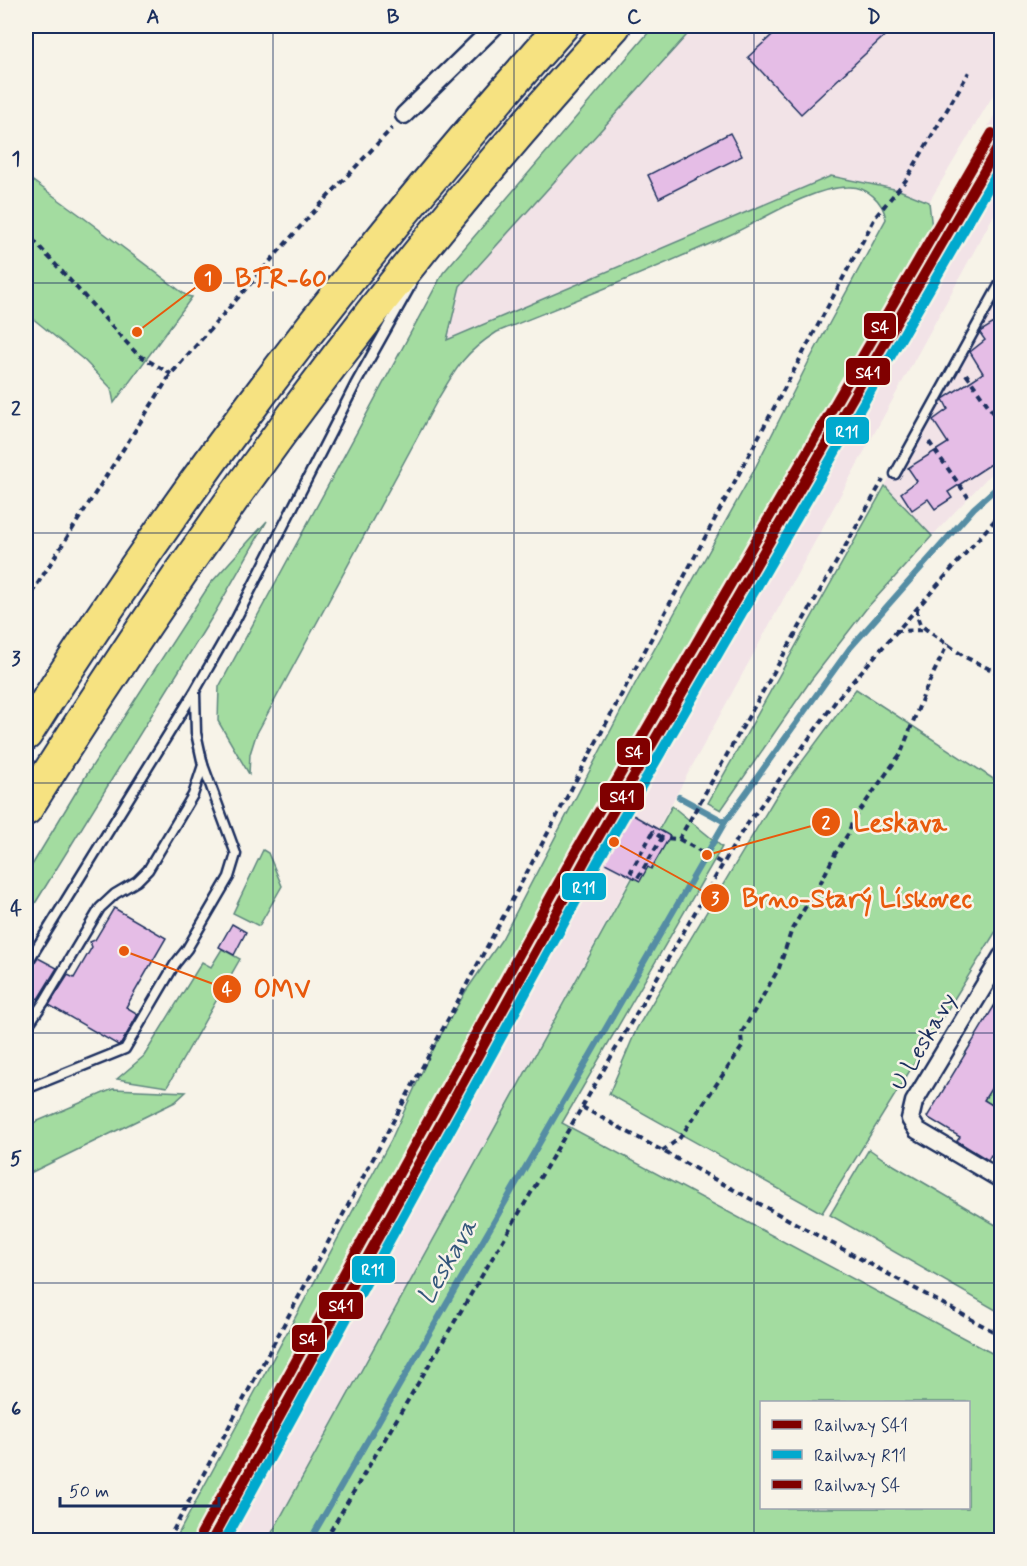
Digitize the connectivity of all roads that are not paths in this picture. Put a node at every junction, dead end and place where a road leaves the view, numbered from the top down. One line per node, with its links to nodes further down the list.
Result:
1 (495, 26): 4 (street)
2 (562, 26): 11 (highway)
3 (614, 26): 5 (highway)
4 (405, 115)
5 (454, 210): 6 (lane); 13 (highway)
6 (424, 262)
7 (419, 272): 10 (lane)
8 (1002, 280): 9 (lane)
9 (895, 474)
10 (195, 691): 12 (lane); 15 (lane)
11 (26, 734)
12 (203, 765): 16 (lane); 17 (lane)
13 (26, 809)
14 (1002, 956): 18 (street, U Leskavy)
15 (26, 965)
16 (26, 1028)
17 (26, 1089)
18 (1002, 1180)

